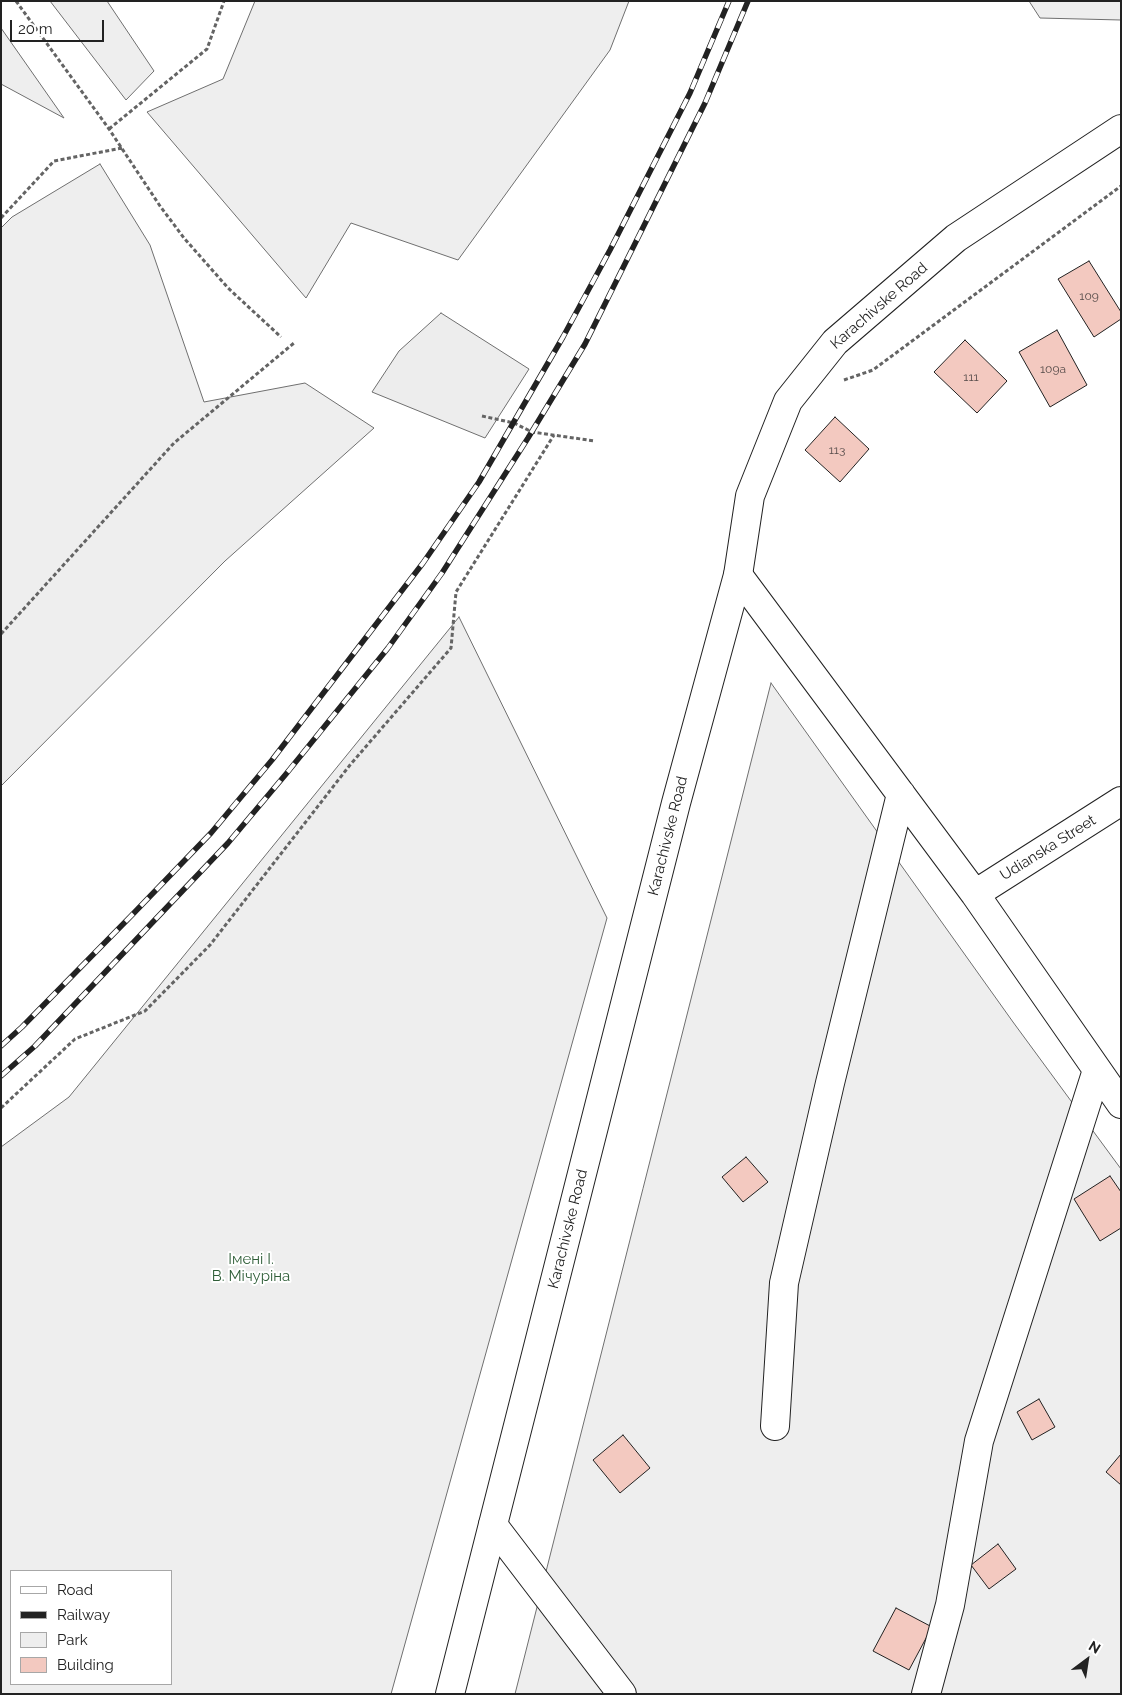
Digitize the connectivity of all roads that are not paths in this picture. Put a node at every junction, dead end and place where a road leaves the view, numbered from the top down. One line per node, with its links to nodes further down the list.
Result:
1 (1121, 129): 2 (street, Karachivske Road)
2 (738, 575): 3 (street); 9 (street, Karachivske Road)
3 (901, 794): 5 (street); 8 (street)
4 (1121, 801): 5 (street, Udianska Street)
5 (975, 894): 6 (street)
6 (1097, 1070): 7 (street); 12 (street)
7 (1121, 1104)
8 (775, 1426)
9 (493, 1525): 10 (street, Karachivske Road); 11 (street)
10 (450, 1694)
11 (622, 1694)
12 (926, 1694)

